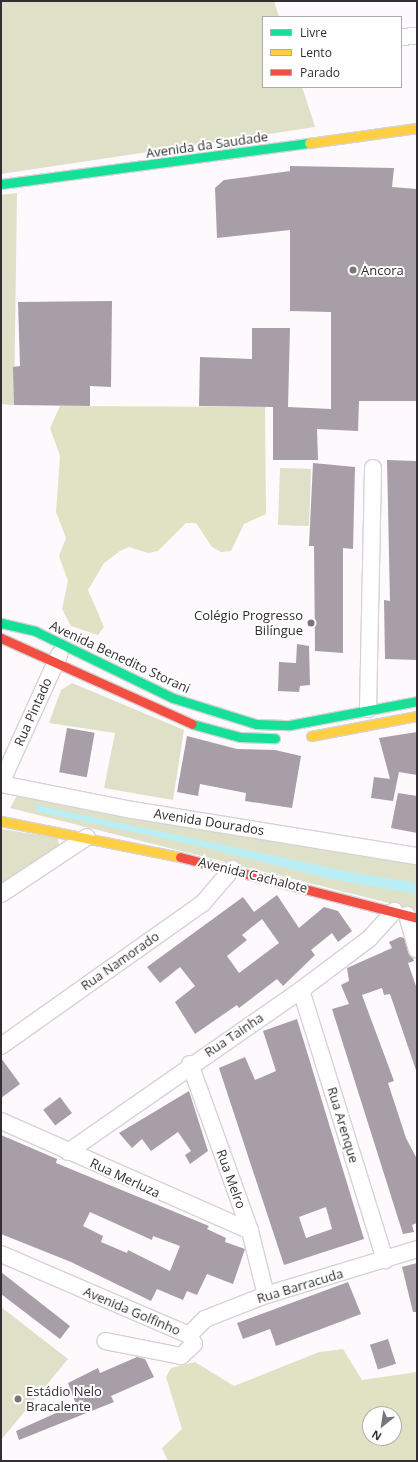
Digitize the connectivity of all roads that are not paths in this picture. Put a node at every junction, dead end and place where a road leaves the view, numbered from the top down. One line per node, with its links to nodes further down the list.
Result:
1 (417, 36): 2 (street)
2 (402, 37)
3 (417, 128): 4 (main road, Avenida da Saudade)
4 (1, 184)
5 (373, 468): 11 (street)
6 (1, 623): 8 (main road, Avenida Benedito Storani)
7 (1, 638): 9 (main road)
8 (64, 645): 9 (street, Rua Pintado); 11 (main road, Avenida Benedito Storani)
9 (55, 664): 14 (main road); 15 (street, Rua Pintado)
10 (417, 701): 11 (main road, Avenida Benedito Storani)
11 (368, 709)
12 (417, 716): 13 (main road)
13 (297, 737)
14 (283, 738)
15 (1, 783): 18 (street, Avenida Dourados)
16 (1, 821): 17 (main road, Avenida Cachalote)
17 (87, 837): 19 (main road, Avenida Cachalote); 20 (street)
18 (417, 856)
19 (232, 869): 21 (main road, Avenida Cachalote); 24 (street, Rua Namorado)
20 (1, 894)
21 (406, 914): 22 (street); 23 (street, Rua Tainha)
22 (417, 950)
23 (301, 990): 25 (street, Rua Tainha); 31 (street, Rua Arenque)
24 (1, 1046)
25 (190, 1064): 27 (street, Rua Tainha); 28 (street, Rua Melro)
26 (1, 1121): 27 (street, Rua Merluza)
27 (68, 1152): 28 (street, Rua Merluza)
28 (250, 1231): 32 (street, Rua Melro)
29 (417, 1250): 31 (street, Rua Barracuda)
30 (1, 1254): 33 (street, Avenida Golfinho)
31 (386, 1260): 32 (street, Rua Barracuda)
32 (266, 1295): 33 (street, Rua Barracuda)
33 (189, 1335): 34 (street, Avenida Golfinho)
34 (105, 1341)

